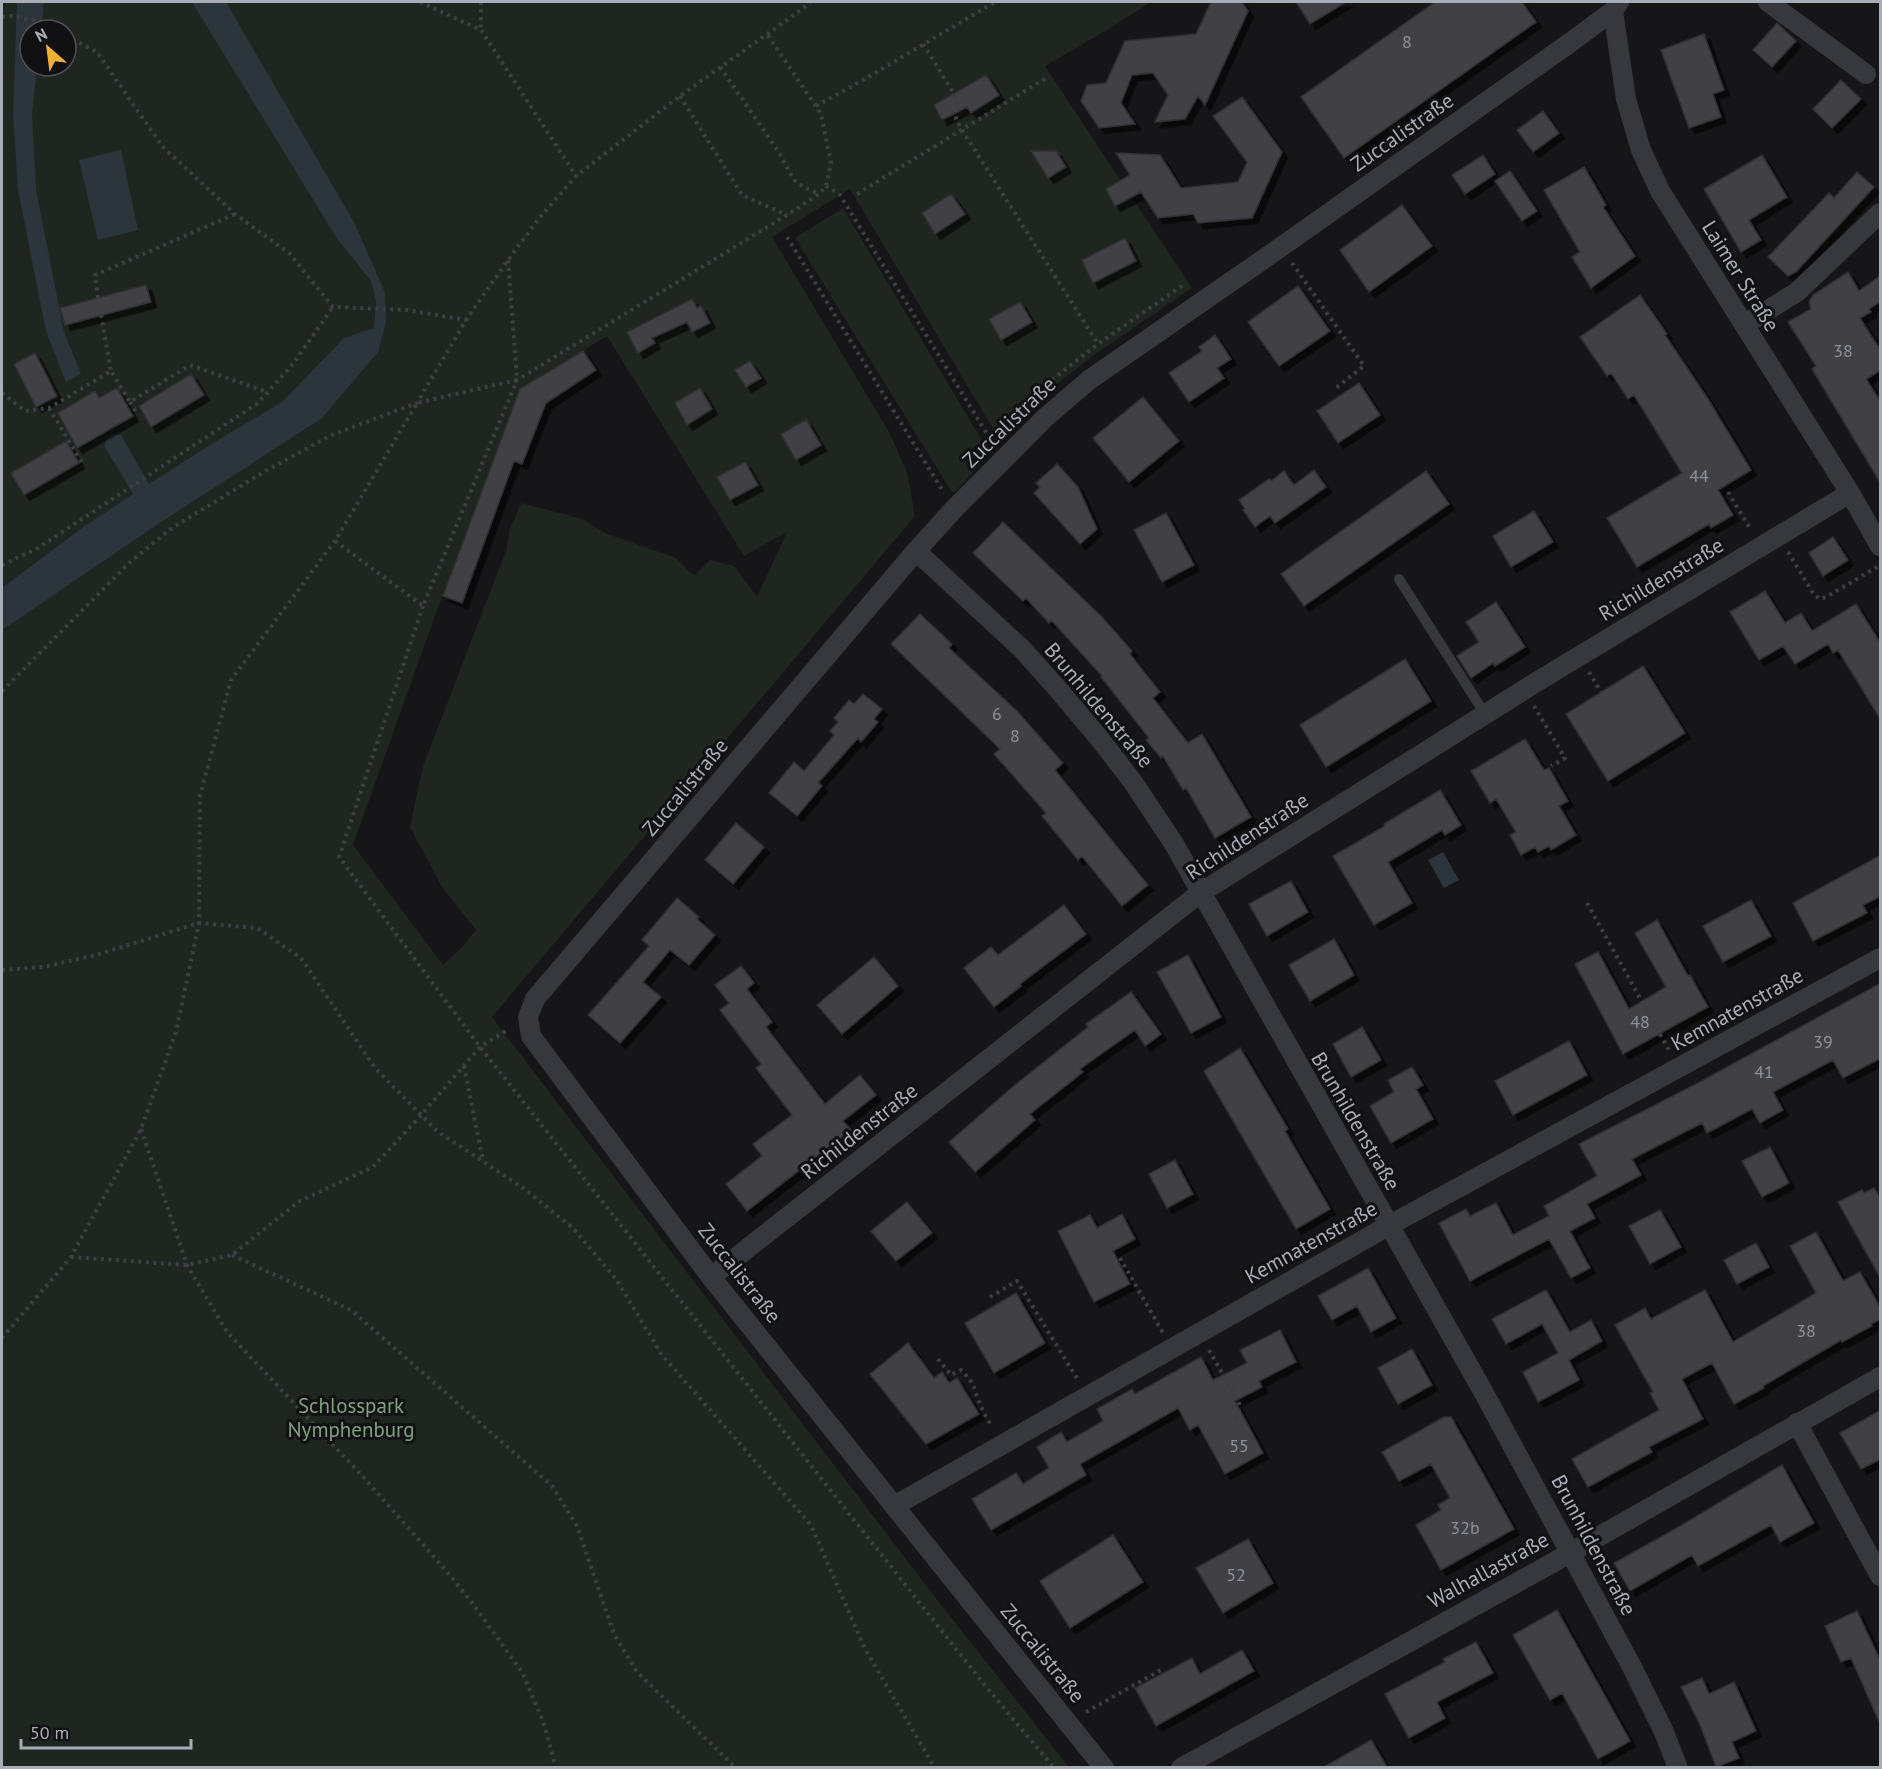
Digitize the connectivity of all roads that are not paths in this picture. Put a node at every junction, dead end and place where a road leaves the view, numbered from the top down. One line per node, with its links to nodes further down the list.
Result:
1 (1768, 2): 3 (street)
2 (1616, 6): 5 (street, Laimer Straße); 8 (street, Zuccalistraße)
3 (1866, 74)
4 (1881, 213): 5 (street)
5 (1744, 325): 6 (street, Laimer Straße)
6 (1850, 493): 7 (street, Laimer Straße); 10 (street, Richildenstraße)
7 (1881, 546)
8 (916, 552): 11 (street, Brunhildenstraße); 14 (street, Zuccalistraße)
9 (1399, 579): 10 (lane)
10 (1485, 714): 11 (street, Richildenstraße)
11 (1200, 893): 13 (street, Brunhildenstraße); 14 (street, Richildenstraße)
12 (1881, 958): 13 (street, Kemnatenstraße)
13 (1388, 1226): 17 (street, Kemnatenstraße); 18 (street, Brunhildenstraße)
14 (711, 1277): 17 (street, Zuccalistraße)
15 (1881, 1377): 16 (street, Walhallastraße)
16 (1797, 1423): 18 (street, Walhallastraße); 19 (street)
17 (894, 1506): 20 (street, Zuccalistraße)
18 (1570, 1552): 21 (street, Walhallastraße); 22 (street, Brunhildenstraße)
19 (1881, 1576)
20 (1104, 1767)
21 (1181, 1767)
22 (1678, 1767)

